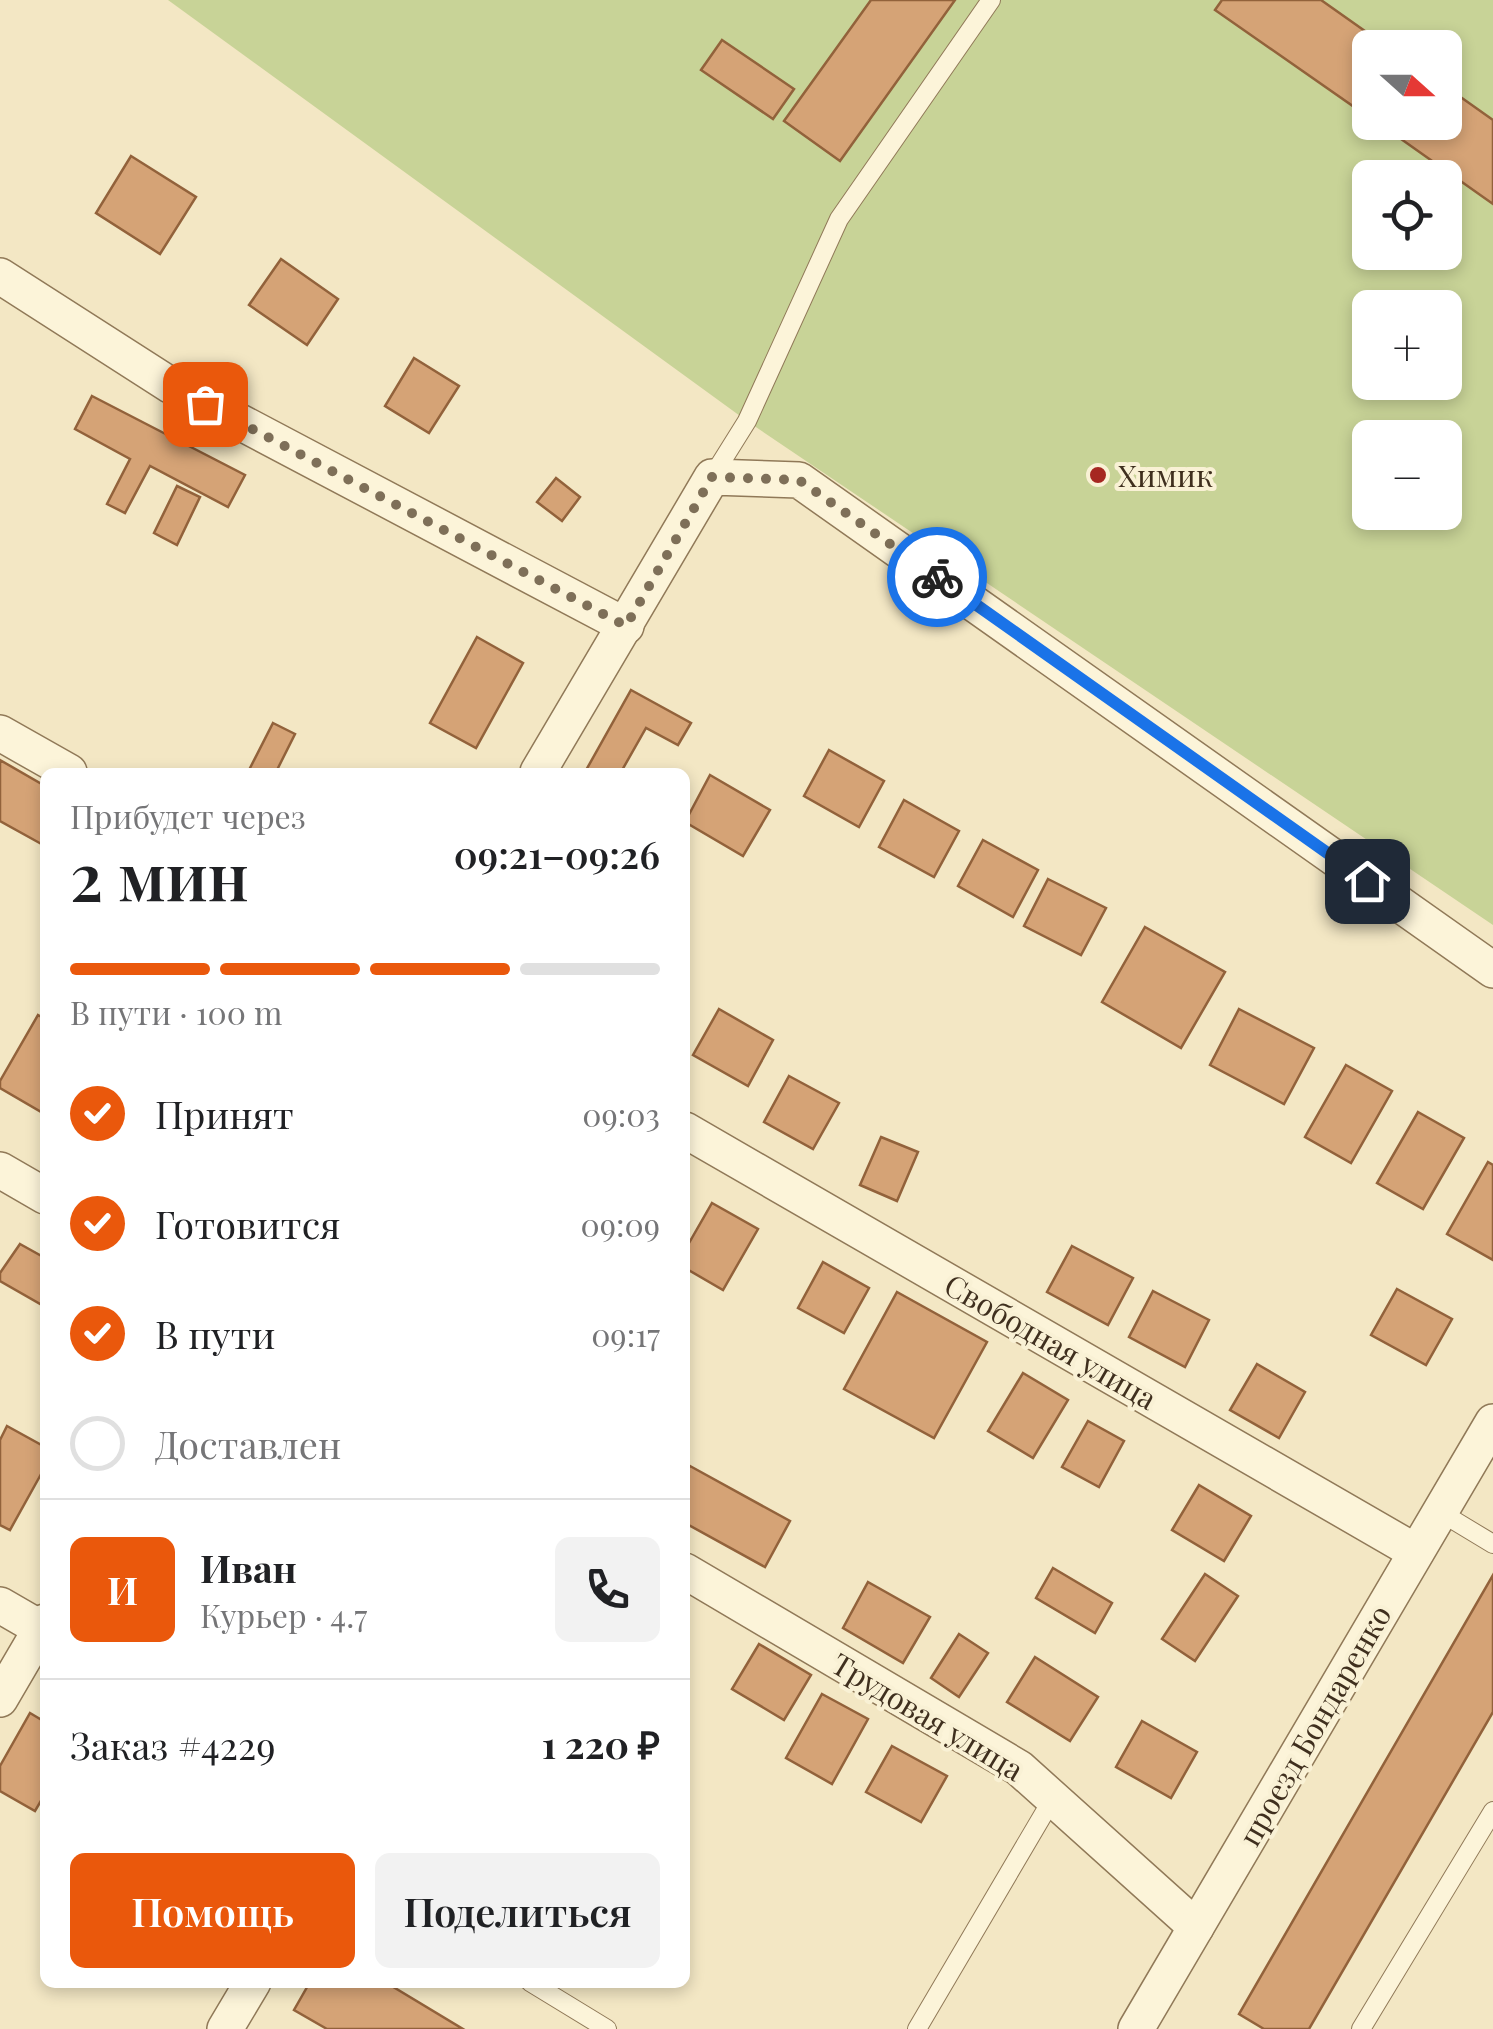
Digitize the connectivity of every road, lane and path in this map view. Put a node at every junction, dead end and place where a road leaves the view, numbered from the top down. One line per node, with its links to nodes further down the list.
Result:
1 (992, 0): 3 (lane)
2 (0, 276): 4 (street)
3 (712, 477): 4 (street); 8 (street)
4 (626, 626): 7 (street)
5 (0, 732): 6 (street)
6 (61, 768)
7 (540, 768)
8 (1493, 970)
9 (690, 1133): 15 (street, Свободная улица)
10 (0, 1170): 11 (street)
11 (40, 1193)
12 (1493, 1422): 13 (street, проезд Бондаренко)
13 (1440, 1512): 14 (lane); 15 (street, проезд Бондаренко)
14 (1493, 1544)
15 (1416, 1552): 23 (street, проезд Бондаренко)
16 (690, 1574): 21 (street, Трудовая улица)
17 (0, 1605): 18 (street)
18 (40, 1625)
19 (40, 1634): 20 (street)
20 (0, 1700)
21 (1053, 1798): 23 (street, Трудовая улица); 29 (lane)
22 (1493, 1812): 30 (lane)
23 (1196, 1926): 26 (street, проезд Бондаренко)
24 (250, 1988): 27 (street)
25 (540, 1988): 28 (lane)
26 (1148, 2025)
27 (232, 2027)
28 (607, 2029)
29 (917, 2029)
30 (1361, 2029)

